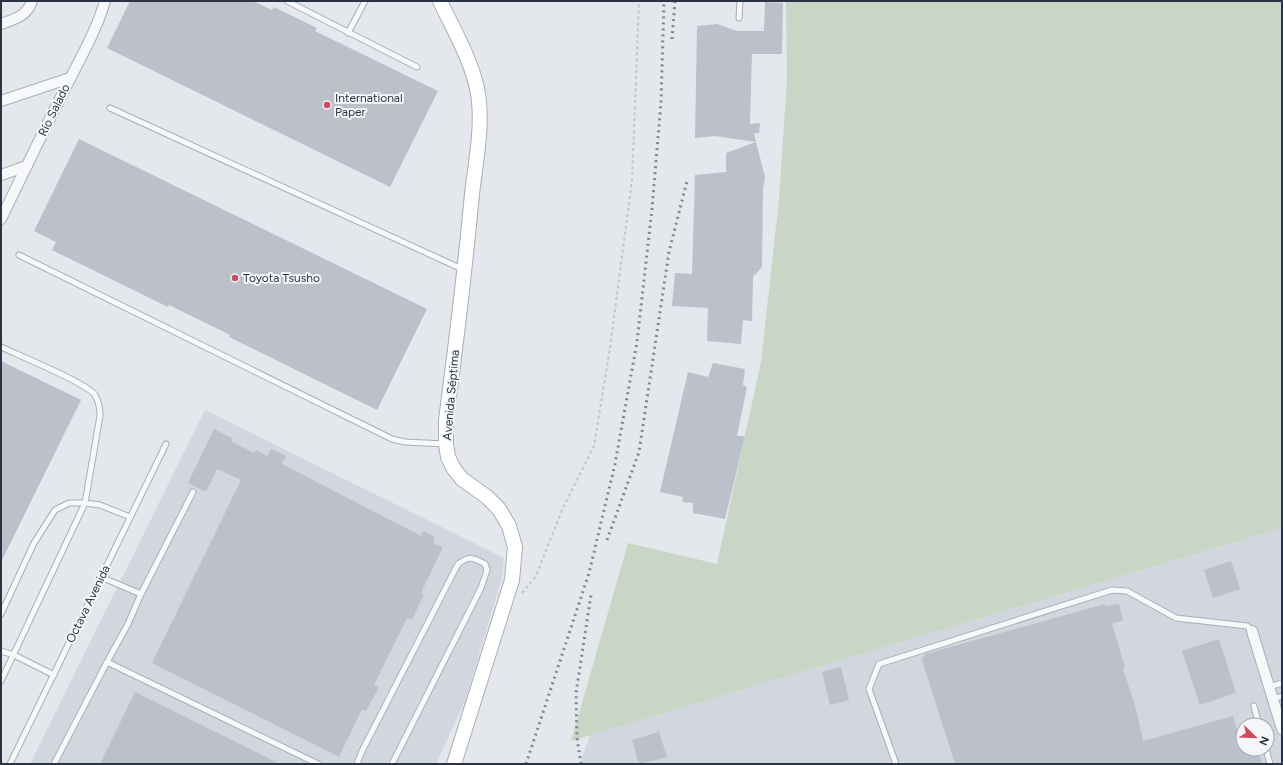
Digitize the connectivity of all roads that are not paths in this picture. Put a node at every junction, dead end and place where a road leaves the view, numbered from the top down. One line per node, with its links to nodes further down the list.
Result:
1 (32, 1): 8 (street)
2 (105, 1): 11 (street, Río Salado)
3 (287, 1): 9 (lane)
4 (365, 1): 9 (lane)
5 (440, 1): 18 (street, Avenida Séptima)
6 (740, 1): 7 (lane)
7 (739, 18)
8 (1, 24)
9 (348, 33): 10 (lane)
10 (417, 67)
11 (70, 78): 12 (street); 14 (street, Río Salado)
12 (1, 100)
13 (110, 108): 18 (lane)
14 (27, 166): 15 (street); 16 (street, Río Salado)
15 (1, 175)
16 (1, 219)
17 (19, 255): 21 (lane)
18 (465, 270): 21 (street, Avenida Séptima)
19 (1, 347): 23 (lane)
20 (166, 444): 24 (lane, Octava Avenida)
21 (446, 444): 45 (street, Avenida Séptima)
22 (193, 492): 26 (lane)
23 (85, 503): 24 (lane); 27 (lane); 30 (lane)
24 (130, 517): 25 (lane, Octava Avenida)
25 (101, 578): 26 (lane); 32 (lane, Octava Avenida)
26 (141, 594): 31 (lane)
27 (1, 614)
28 (1252, 631): 35 (street); 46 (lane)
29 (1, 651): 30 (lane)
30 (14, 655): 32 (lane); 33 (lane)
31 (107, 662): 41 (lane); 42 (lane)
32 (54, 675): 40 (lane, Octava Avenida)
33 (1, 681)
34 (1282, 683): 35 (lane)
35 (1269, 687): 36 (street)
36 (1277, 698): 39 (street)
37 (1254, 706): 38 (lane)
38 (1257, 717)
39 (1282, 729)
40 (10, 764)
41 (54, 764)
42 (318, 764)
43 (357, 764): 44 (lane)
44 (392, 764)
45 (454, 764)
46 (896, 764)

